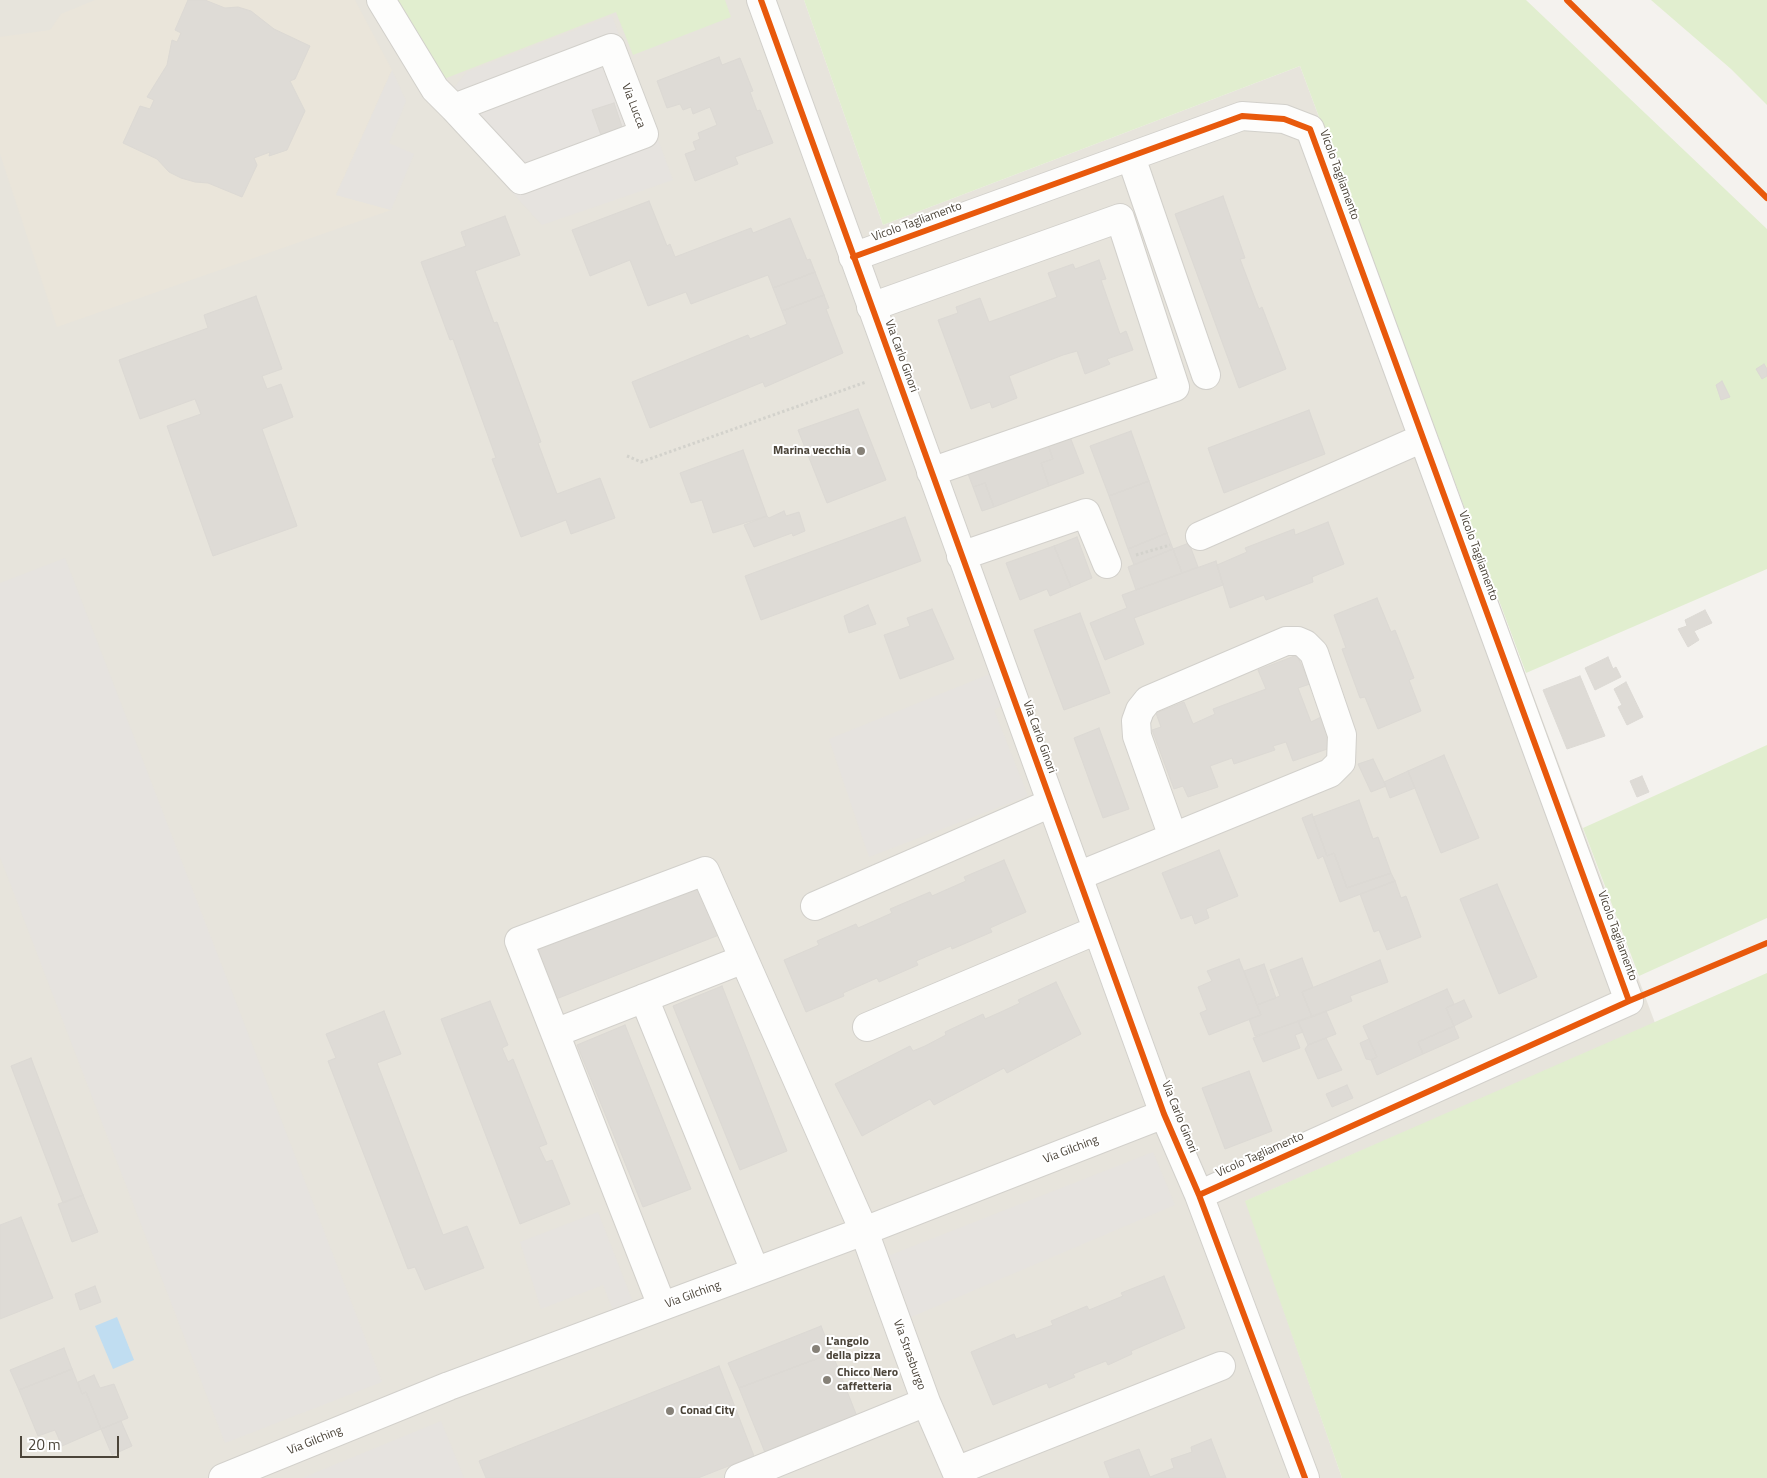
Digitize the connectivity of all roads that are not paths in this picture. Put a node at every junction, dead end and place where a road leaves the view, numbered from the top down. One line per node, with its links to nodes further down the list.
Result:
1 (381, 0): 3 (street, Via Lucca)
2 (761, 0): 5 (street, Via Carlo Ginori)
3 (454, 108): 3 (street, Via Lucca)
4 (1131, 157): 5 (street, Vicolo Tagliamento); 7 (street); 8 (street, Vicolo Tagliamento)
5 (853, 257): 6 (street, Via Carlo Ginori)
6 (871, 307): 9 (street, Via Carlo Ginori); 9 (street)
7 (1206, 375)
8 (1423, 438): 10 (street); 23 (street, Vicolo Tagliamento)
9 (931, 472): 11 (street, Via Carlo Ginori)
10 (1200, 536)
11 (962, 556): 12 (street); 13 (street, Via Carlo Ginori)
12 (1107, 564)
13 (1051, 803): 15 (street, Via Carlo Ginori); 16 (street)
14 (1173, 837): 14 (street); 15 (street)
15 (1078, 876): 17 (street, Via Carlo Ginori)
16 (815, 906)
17 (1097, 930): 20 (street); 22 (street, Via Carlo Ginori)
18 (744, 959): 19 (street); 21 (street, Via Strasburgo); 24 (street, Via Strasburgo)
19 (644, 998): 21 (street); 25 (street)
20 (867, 1027)
21 (555, 1033): 26 (street)
22 (1164, 1114): 23 (street, Via Carlo Ginori); 24 (street, Via Gilching)
23 (1199, 1195): 33 (street, Via Carlo Ginori)
24 (864, 1231): 25 (street, Via Gilching); 28 (street, Via Strasburgo)
25 (755, 1271): 26 (street, Via Gilching)
26 (662, 1306): 31 (street, Via Gilching)
27 (1220, 1366): 30 (street)
28 (926, 1402): 29 (street); 30 (street, Via Strasburgo)
29 (778, 1471): 32 (street)
30 (957, 1475)
31 (226, 1477)
32 (739, 1478)
33 (1305, 1478)

